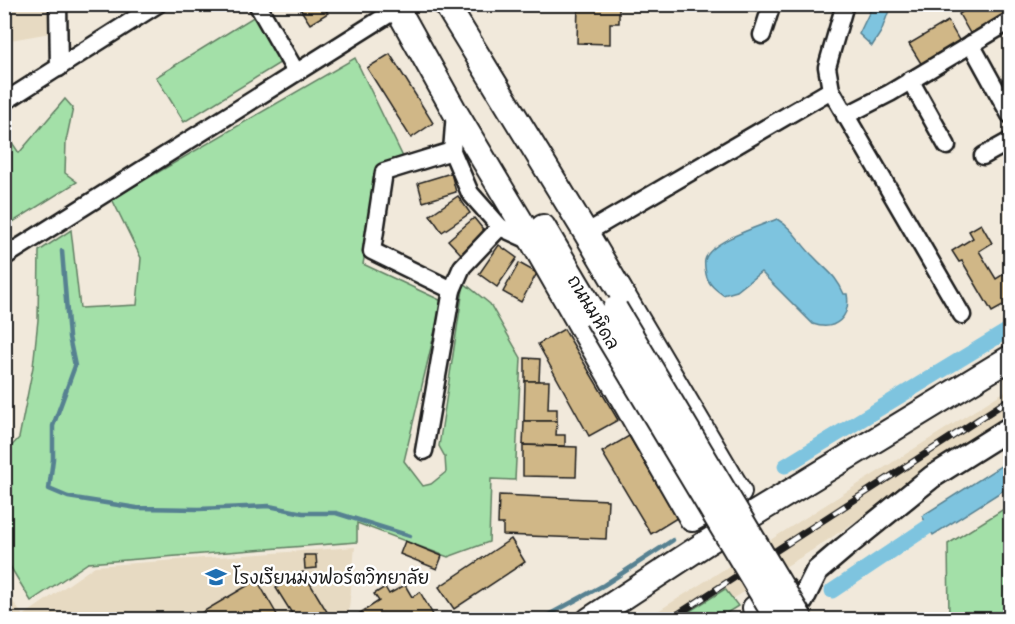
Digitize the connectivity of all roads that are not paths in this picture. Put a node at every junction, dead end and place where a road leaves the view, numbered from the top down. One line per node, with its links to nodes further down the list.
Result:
1 (58, 4): 12 (street)
2 (158, 4): 12 (street)
3 (257, 4): 13 (street)
4 (436, 4): 29 (main road, ถนนมหิดล)
5 (446, 4): 25 (main road)
6 (772, 4): 10 (street)
7 (845, 4): 15 (street)
8 (400, 6): 13 (street); 17 (main road); 29 (main road, ถนนมหิดล)
9 (1011, 21): 11 (street)
10 (762, 35)
11 (971, 44): 14 (street); 18 (street)
12 (59, 68): 16 (street)
13 (297, 72): 27 (street)
14 (910, 80): 19 (street); 21 (street)
15 (831, 90): 19 (street); 25 (street)
16 (4, 102)
17 (455, 112): 22 (street); 26 (main road)
18 (1011, 115)
19 (845, 116): 30 (street)
20 (1011, 141): 23 (street)
21 (947, 146)
22 (452, 151): 24 (street); 28 (street)
23 (983, 156)
24 (500, 227): 26 (street); 28 (street)
25 (586, 233): 34 (main road)
26 (533, 242): 36 (main road)
27 (4, 257)
28 (452, 290): 33 (street)
29 (606, 313): 38 (main road, ถนนมหิดล, bridge); 42 (main road, ถนนมหิดล, bridge)
30 (962, 315)
31 (1011, 358): 35 (main road)
32 (1011, 428): 38 (street)
33 (424, 451)
34 (739, 492): 35 (main road); 36 (main road)
35 (753, 514): 37 (main road)
36 (692, 519): 37 (main road)
37 (706, 543): 39 (main road)
38 (802, 606): 40 (main road); 41 (main road)
39 (590, 620)
40 (762, 620)
41 (773, 620)
42 (778, 620)

